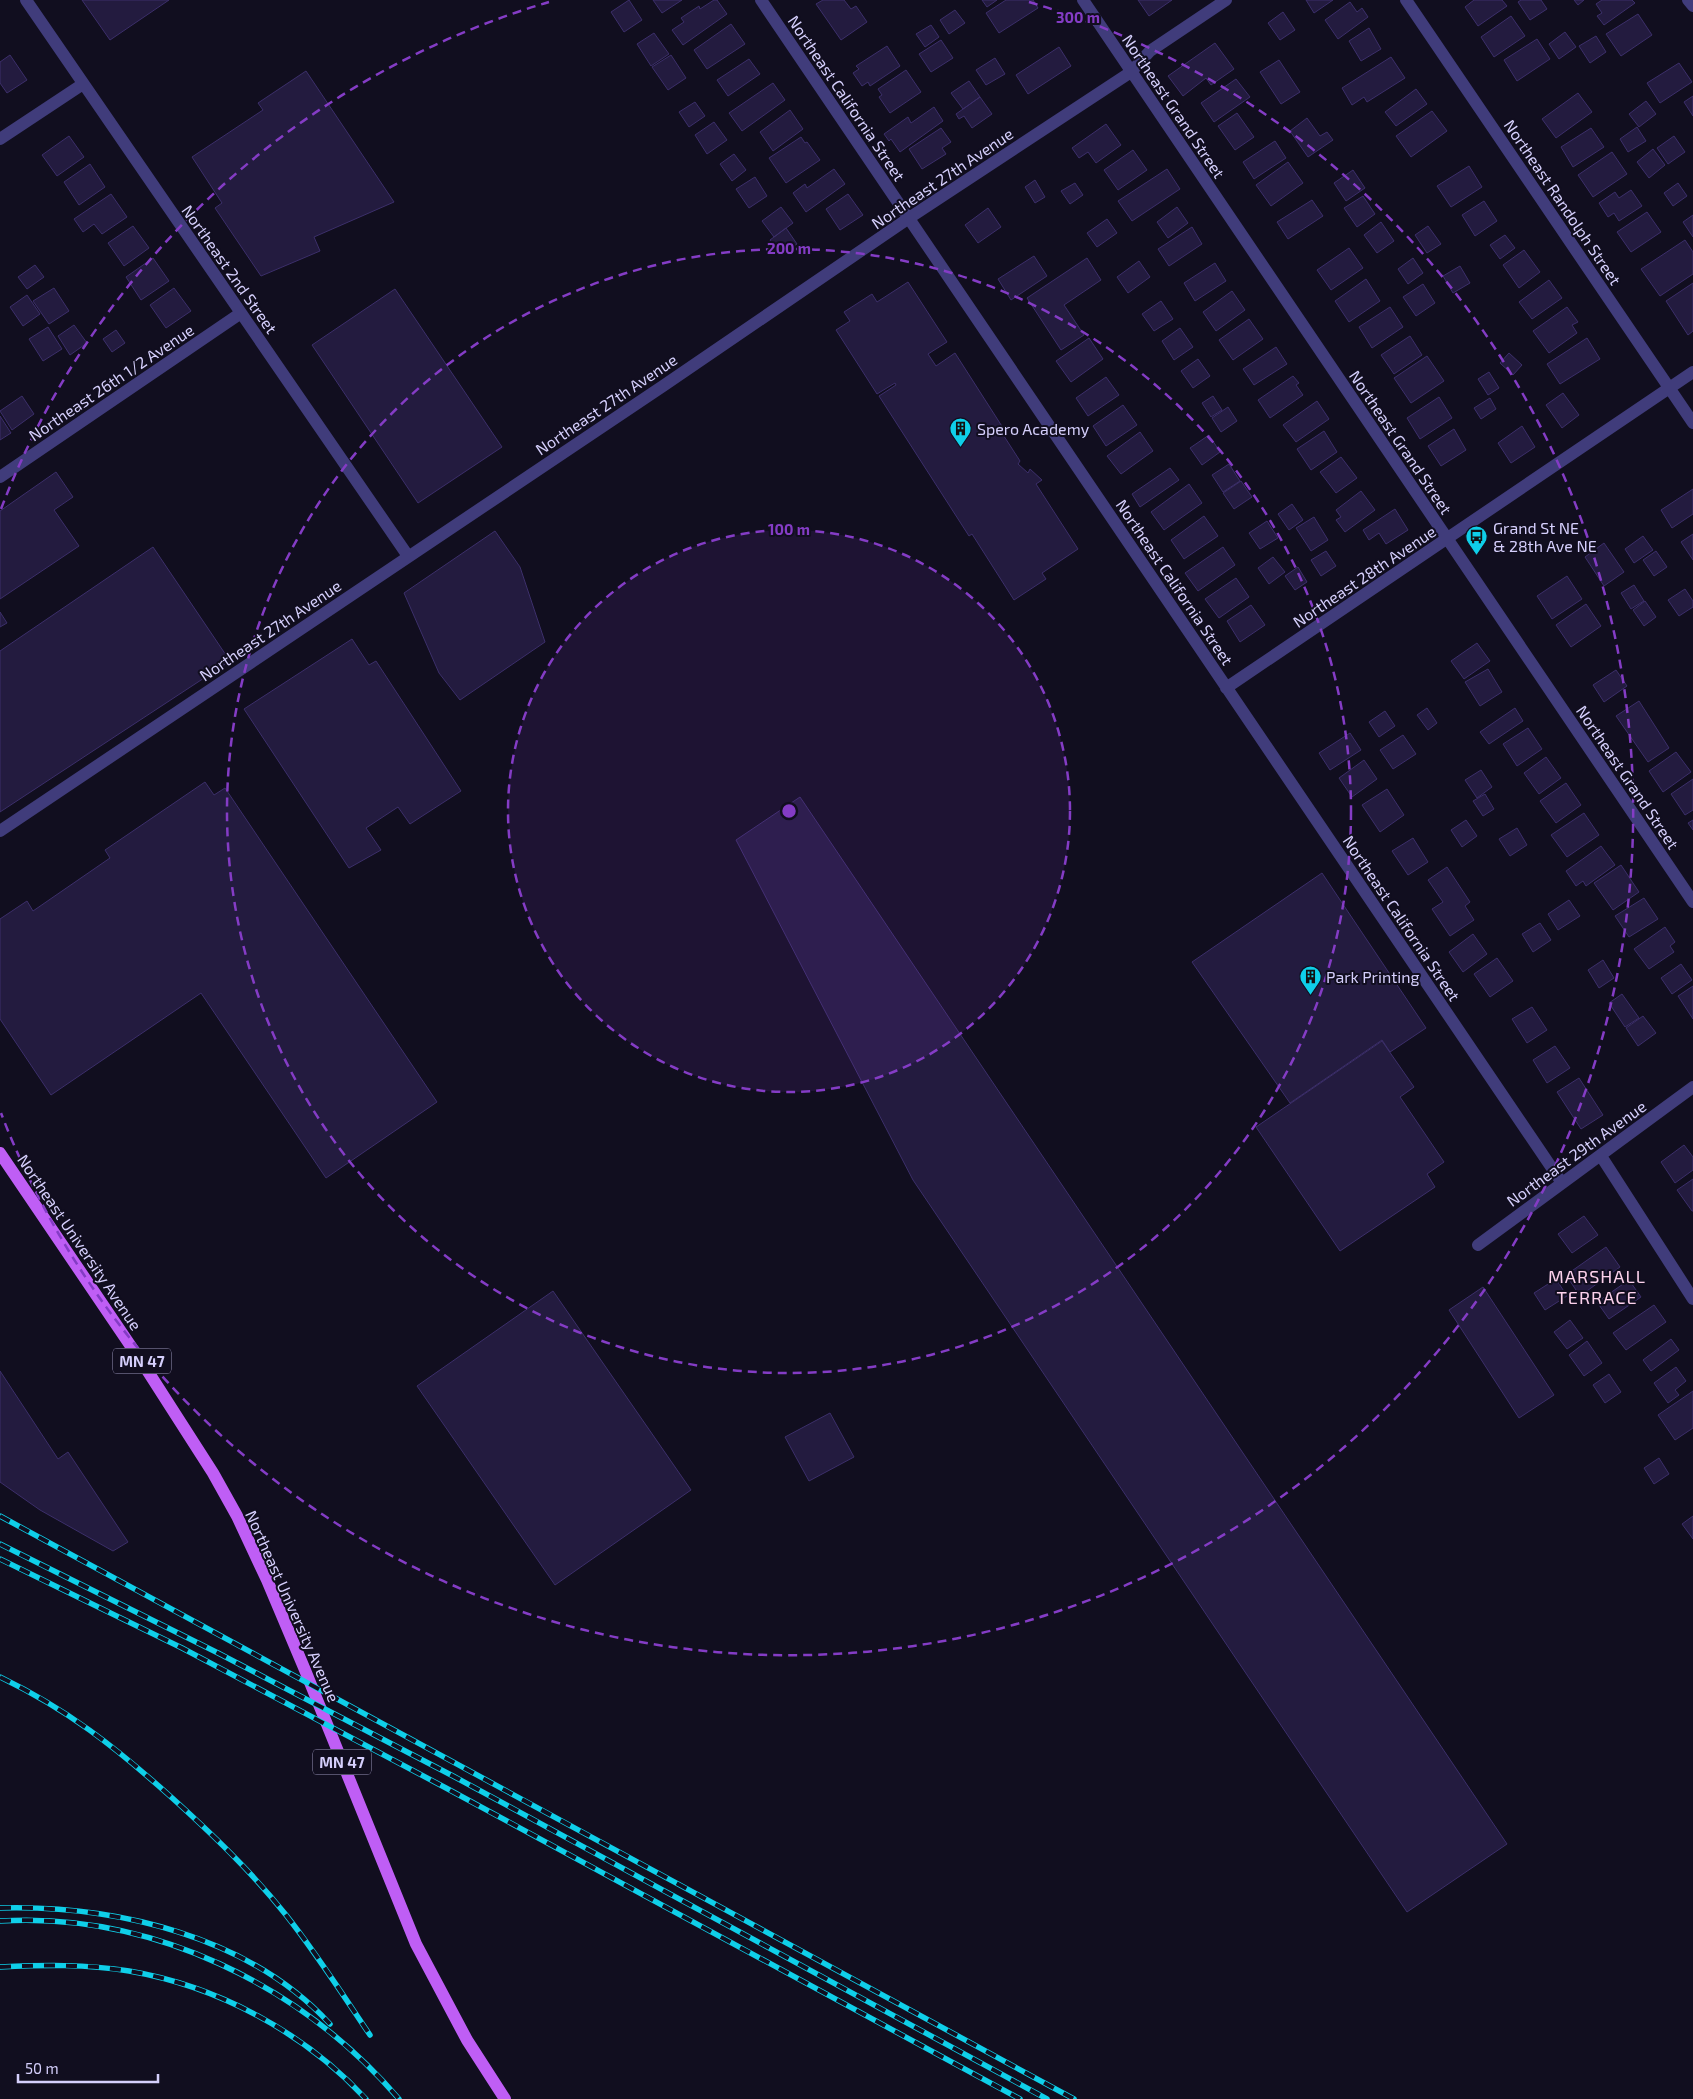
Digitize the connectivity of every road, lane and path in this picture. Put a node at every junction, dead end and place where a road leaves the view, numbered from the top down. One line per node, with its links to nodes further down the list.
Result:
1 (26, 0): 9 (street, Northeast 2nd Street)
2 (761, 0): 11 (street, Northeast California Street)
3 (1083, 0): 8 (street, Northeast Grand Street)
4 (1226, 0): 8 (street, Northeast 27th Avenue)
5 (1406, 0): 14 (street, Northeast Randolph Street)
6 (1688, 0): 7 (street)
7 (1693, 6)
8 (1131, 72): 11 (street, Northeast 27th Avenue); 17 (street, Northeast Grand Street)
9 (83, 84): 10 (street); 12 (street, Northeast 2nd Street)
10 (0, 139)
11 (909, 218): 18 (street, Northeast 27th Avenue); 19 (street, Northeast California Street)
12 (240, 314): 16 (street, Northeast 26th 1/2 Avenue); 18 (street, Northeast 2nd Street)
13 (1693, 372): 14 (street, Northeast 28th Avenue)
14 (1670, 388): 15 (street, Northeast Randolph Street); 17 (street, Northeast 28th Avenue)
15 (1693, 423)
16 (0, 477)
17 (1448, 539): 19 (street, Northeast 28th Avenue); 21 (street, Northeast Grand Street)
18 (408, 556): 20 (street, Northeast 27th Avenue)
19 (1226, 688): 25 (street, Northeast California Street)
20 (0, 831)
21 (1693, 902)
22 (1693, 1087): 24 (street, Northeast 29th Avenue)
23 (0, 1153): 28 (main road, Northeast University Avenue / MN 47)
24 (1601, 1156): 25 (street, Northeast 29th Avenue); 27 (street)
25 (1562, 1183): 26 (street, Northeast 29th Avenue)
26 (1478, 1245)
27 (1693, 1299)
28 (505, 2099)

